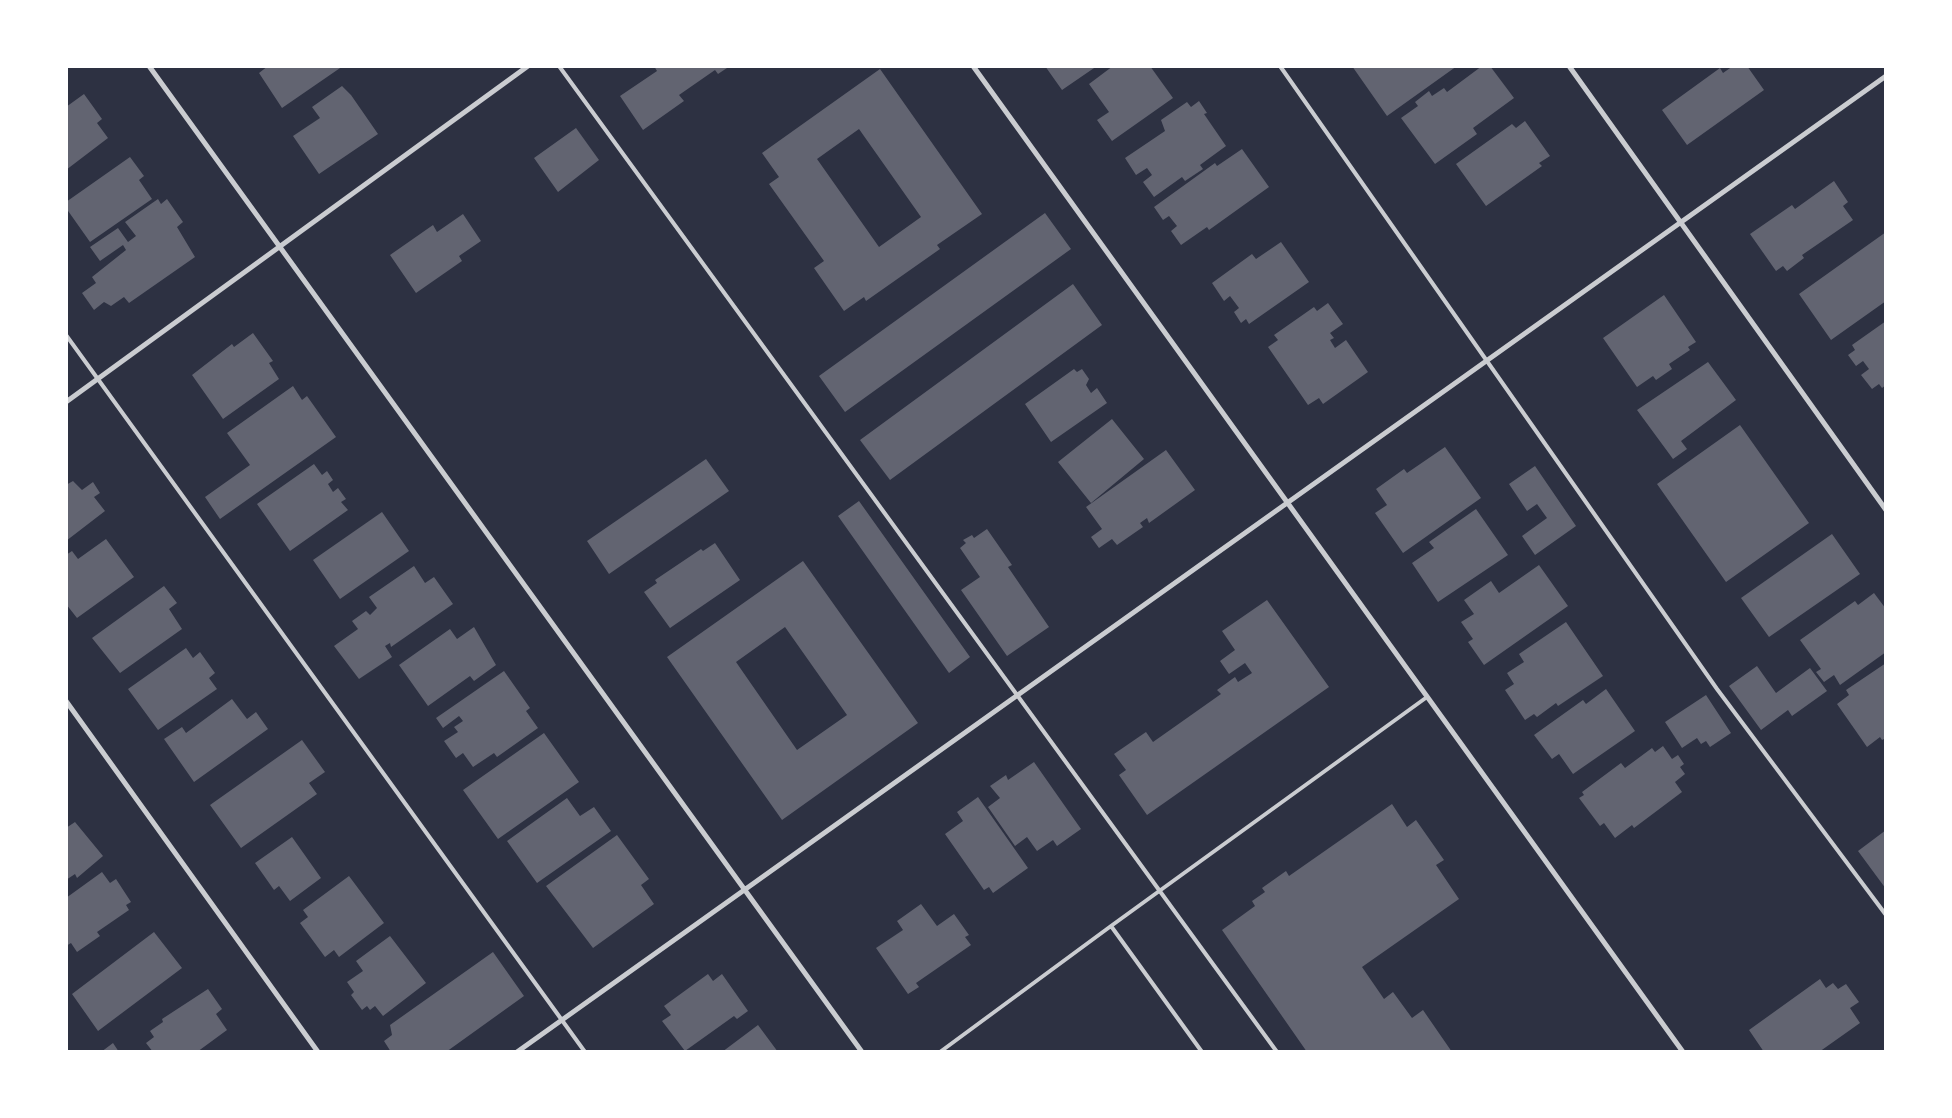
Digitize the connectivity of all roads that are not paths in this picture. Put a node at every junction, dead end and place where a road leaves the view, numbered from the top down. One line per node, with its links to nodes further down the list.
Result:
1 (150, 66): 9 (street)
2 (528, 66): 9 (street)
3 (560, 66): 16 (lane)
4 (973, 66): 14 (street)
5 (1280, 66): 11 (lane)
6 (1569, 66): 8 (street)
7 (1885, 77): 8 (street)
8 (1681, 221): 11 (street); 15 (street)
9 (278, 246): 12 (street); 19 (street)
10 (66, 335): 12 (lane)
11 (1487, 358): 14 (street); 21 (lane)
12 (98, 379): 13 (street); 23 (lane)
13 (66, 402)
14 (1287, 502): 16 (street); 17 (street)
15 (1886, 510)
16 (1017, 696): 19 (street); 20 (lane)
17 (1427, 696): 20 (lane); 31 (street)
18 (66, 701): 24 (street)
19 (745, 889): 23 (street); 27 (street)
20 (1160, 891): 22 (lane); 30 (lane)
21 (1886, 915)
22 (1111, 926): 28 (lane); 29 (lane)
23 (562, 1020): 25 (street); 26 (lane)
24 (318, 1052)
25 (517, 1052)
26 (585, 1052)
27 (862, 1052)
28 (940, 1052)
29 (1202, 1052)
30 (1277, 1052)
31 (1683, 1052)

